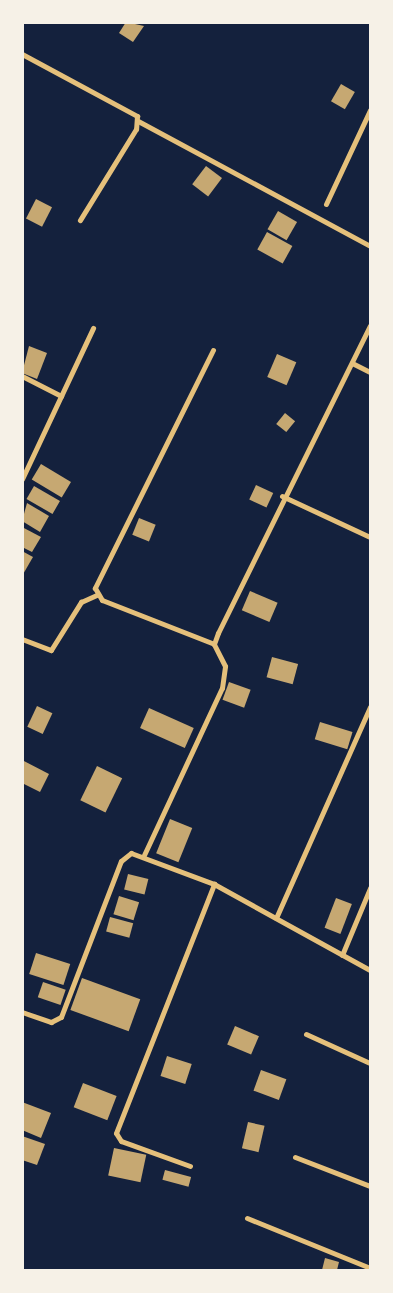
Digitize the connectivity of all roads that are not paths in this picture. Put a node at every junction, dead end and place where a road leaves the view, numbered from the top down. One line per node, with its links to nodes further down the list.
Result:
1 (22, 54): 3 (street)
2 (370, 110): 4 (street)
3 (138, 122): 5 (street); 6 (street)
4 (326, 204)
5 (80, 220)
6 (370, 246)
7 (370, 325): 10 (street)
8 (93, 328): 13 (street)
9 (213, 350): 17 (street)
10 (352, 363): 11 (street); 15 (street)
11 (370, 372)
12 (22, 376): 13 (street)
13 (61, 396): 14 (street)
14 (22, 479)
15 (282, 496): 16 (street); 19 (street)
16 (370, 537)
17 (97, 595): 18 (street); 19 (street)
18 (22, 639)
19 (214, 644): 21 (street)
20 (370, 707): 24 (street)
21 (144, 855): 22 (street); 27 (street)
22 (214, 884): 24 (street); 31 (street)
23 (370, 888): 25 (street)
24 (276, 918): 25 (street)
25 (342, 955): 26 (street)
26 (370, 970)
27 (22, 1012)
28 (306, 1034): 29 (street)
29 (370, 1063)
30 (295, 1157): 32 (street)
31 (190, 1166)
32 (370, 1186)
33 (248, 1218): 34 (street)
34 (370, 1268)

